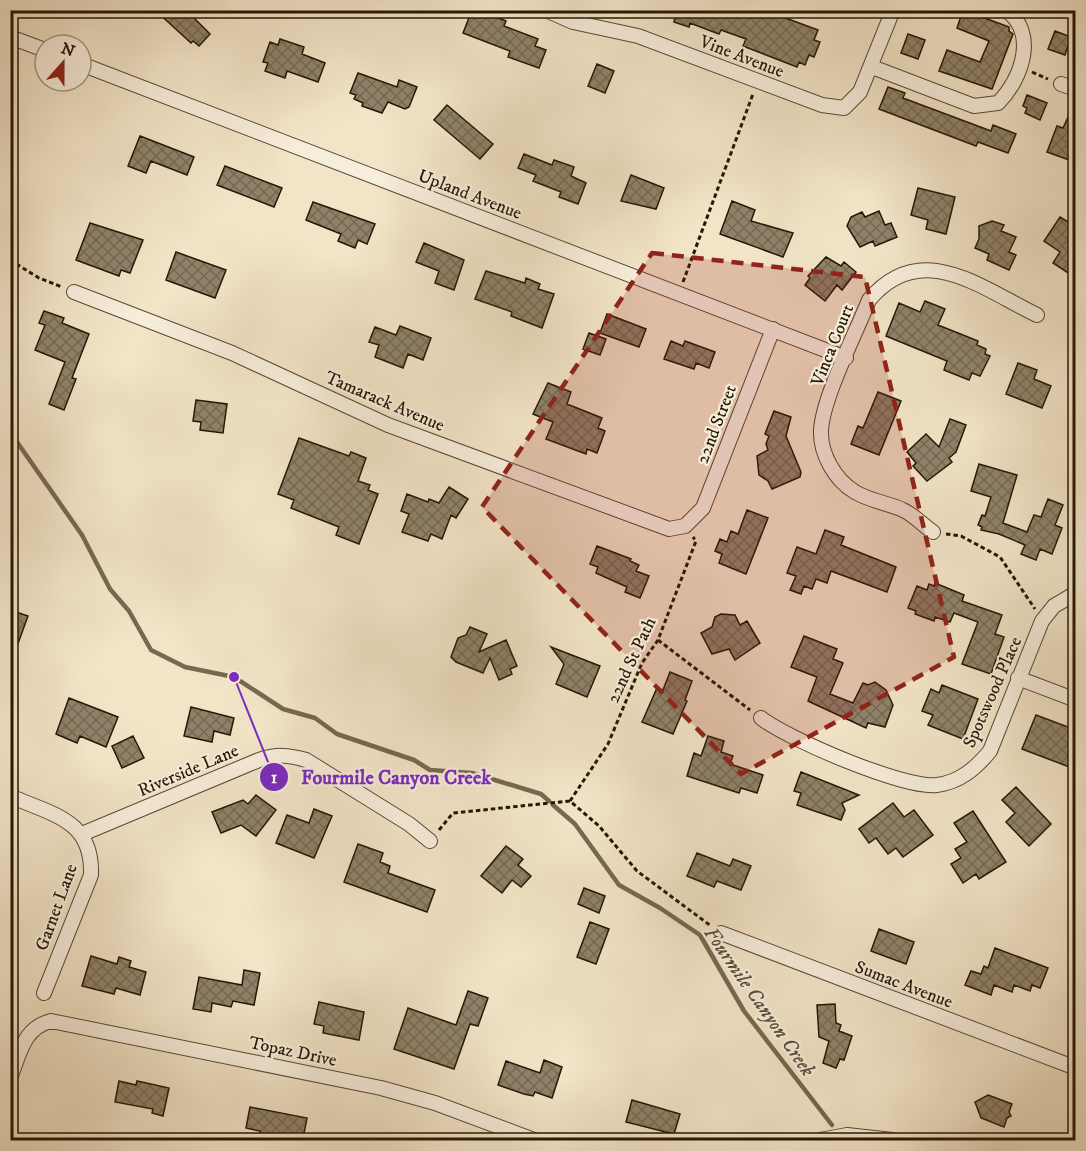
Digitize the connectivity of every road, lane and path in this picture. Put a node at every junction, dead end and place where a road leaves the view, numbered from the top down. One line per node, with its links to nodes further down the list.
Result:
1 (546, 10): 9 (street, Vine Avenue)
2 (893, 10): 6 (street)
3 (1006, 10): 7 (street)
4 (10, 37): 5 (street)
5 (33, 46)
6 (872, 67): 7 (street); 9 (street, Vine Avenue)
7 (1019, 67): 10 (path)
8 (93, 69): 14 (street, Upland Avenue)
9 (758, 81): 14 (path)
10 (1061, 84): 11 (street)
11 (1076, 89)
12 (10, 260): 13 (path)
13 (74, 292): 18 (street, Tamarack Avenue)
14 (678, 293): 16 (street, Upland Avenue)
15 (1037, 315): 17 (street, Vinca Court)
16 (773, 329): 17 (street, Upland Avenue); 18 (street, 22nd Street)
17 (846, 358): 19 (street, Vinca Court)
18 (685, 526): 22 (path, 22nd St Path)
19 (933, 532): 21 (path)
20 (1076, 592): 21 (street, Spotswood Place)
21 (1042, 621): 23 (street, Spotswood Place)
22 (658, 640): 25 (path); 27 (path, 22nd St Path)
23 (1018, 678): 24 (street); 25 (street, Spotswood Place)
24 (1076, 700)
25 (761, 718)
26 (10, 796): 28 (street)
27 (570, 801): 29 (path); 30 (path)
28 (82, 834): 29 (street, Riverside Lane); 31 (street, Garnet Lane)
29 (430, 841)
30 (721, 933): 32 (street, Sumac Avenue)
31 (44, 993)
32 (1076, 1068)
33 (10, 1078): 34 (street, Topaz Drive)
34 (534, 1140)
35 (820, 1140): 36 (street)
36 (892, 1140)

